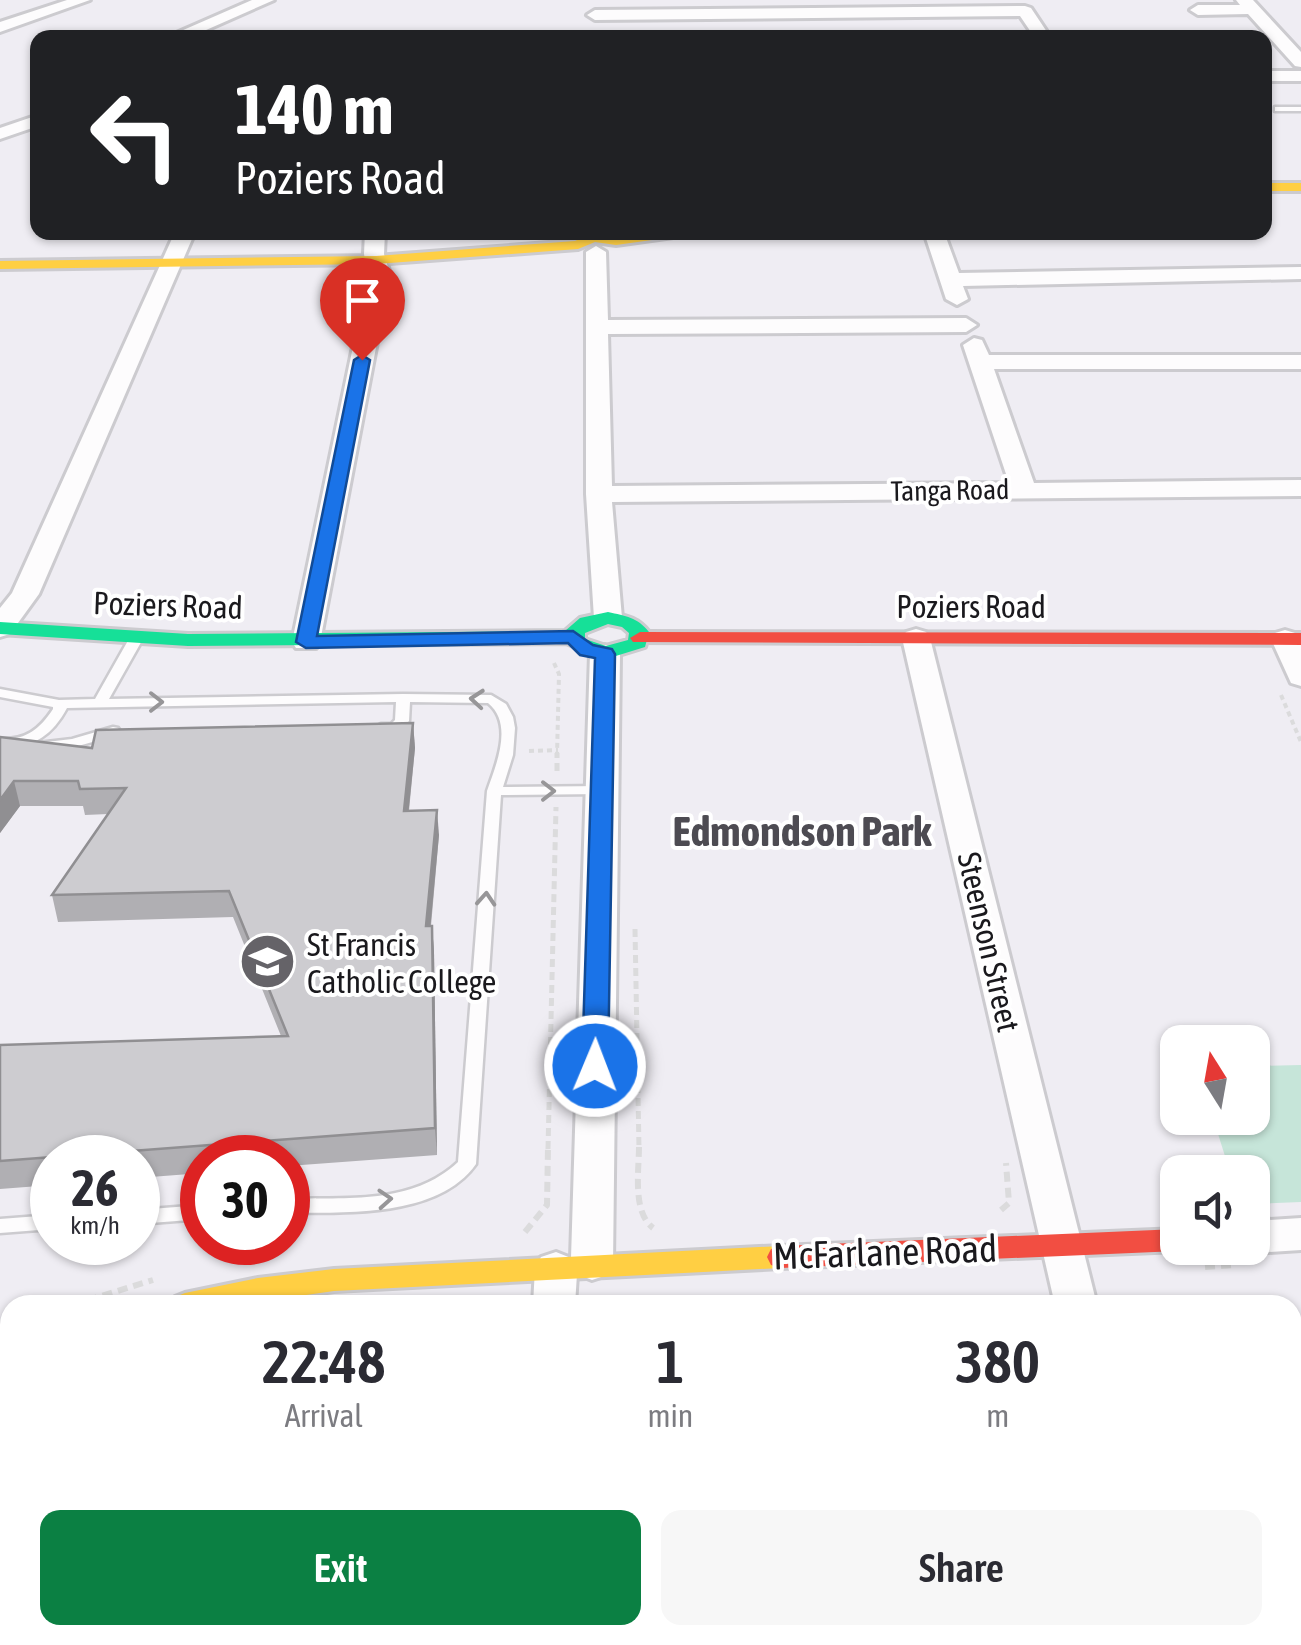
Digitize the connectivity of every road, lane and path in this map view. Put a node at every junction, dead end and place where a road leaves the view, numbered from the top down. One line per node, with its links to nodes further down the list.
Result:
1 (82, 0): 7 (street)
2 (266, 0): 8 (street)
3 (1248, 4): 6 (street); 10 (street)
4 (876, 6): 5 (street); 9 (street)
5 (595, 8)
6 (1198, 10)
7 (0, 26)
8 (195, 30)
9 (1038, 30)
10 (1299, 58)
11 (1272, 76): 12 (street)
12 (1301, 76)
13 (1278, 109): 14 (lane)
14 (1301, 109)
15 (30, 123): 16 (street)
16 (0, 134)
17 (1301, 187): 18 (street)
18 (1272, 188)
19 (182, 240): 24 (street)
20 (375, 240): 23 (street)
21 (937, 240): 27 (street)
22 (595, 241): 23 (street); 29 (street)
23 (376, 260): 24 (street); 42 (street)
24 (172, 263): 25 (street); 35 (street)
25 (0, 265)
26 (1301, 273): 27 (street)
27 (951, 280): 28 (street)
28 (966, 325): 29 (street); 30 (street)
29 (599, 327): 34 (street)
30 (980, 362): 31 (street); 33 (street)
31 (1301, 362)
32 (1301, 488): 33 (street, Tanga Road)
33 (1024, 490): 34 (street, Tanga Road)
34 (599, 494): 36 (street)
35 (0, 628): 37 (street, Poziers Road)
36 (606, 636): 38 (street); 38 (street); 39 (street); 39 (street); 54 (street)
37 (137, 637): 42 (street, Poziers Road); 47 (lane)
38 (573, 637): 42 (street, Poziers Road)
39 (640, 638): 40 (street, Poziers Road)
40 (916, 638): 41 (street, Poziers Road); 66 (street, Steenson Street)
41 (1293, 639): 44 (street)
42 (306, 642)
43 (542, 657): 56 (path)
44 (1290, 684): 51 (path)
45 (0, 694): 48 (lane)
46 (403, 698): 47 (lane, one-way to 46); 49 (lane); 55 (lane, one-way to 46)
47 (100, 702): 48 (lane)
48 (59, 704): 53 (lane)
49 (358, 728)
50 (132, 731): 53 (lane)
51 (1301, 742)
52 (0, 743): 53 (lane)
53 (24, 744)
54 (602, 790): 56 (lane); 68 (street)
55 (494, 791): 56 (lane, one-way to 56); 58 (lane, one-way to 55)
56 (557, 791): 61 (path)
57 (635, 918): 63 (path)
58 (310, 1205)
59 (30, 1224): 60 (lane)
60 (0, 1226)
61 (508, 1234)
62 (1301, 1234): 64 (street)
63 (663, 1236)
64 (1270, 1236)
65 (1160, 1241): 66 (street, McFarlane Road)
66 (1062, 1246): 68 (street, McFarlane Road); 71 (street, Steenson Street)
67 (163, 1277): 69 (path)
68 (567, 1279): 70 (street, McFarlane Road)
69 (104, 1295)
70 (226, 1295)
71 (1074, 1295)

